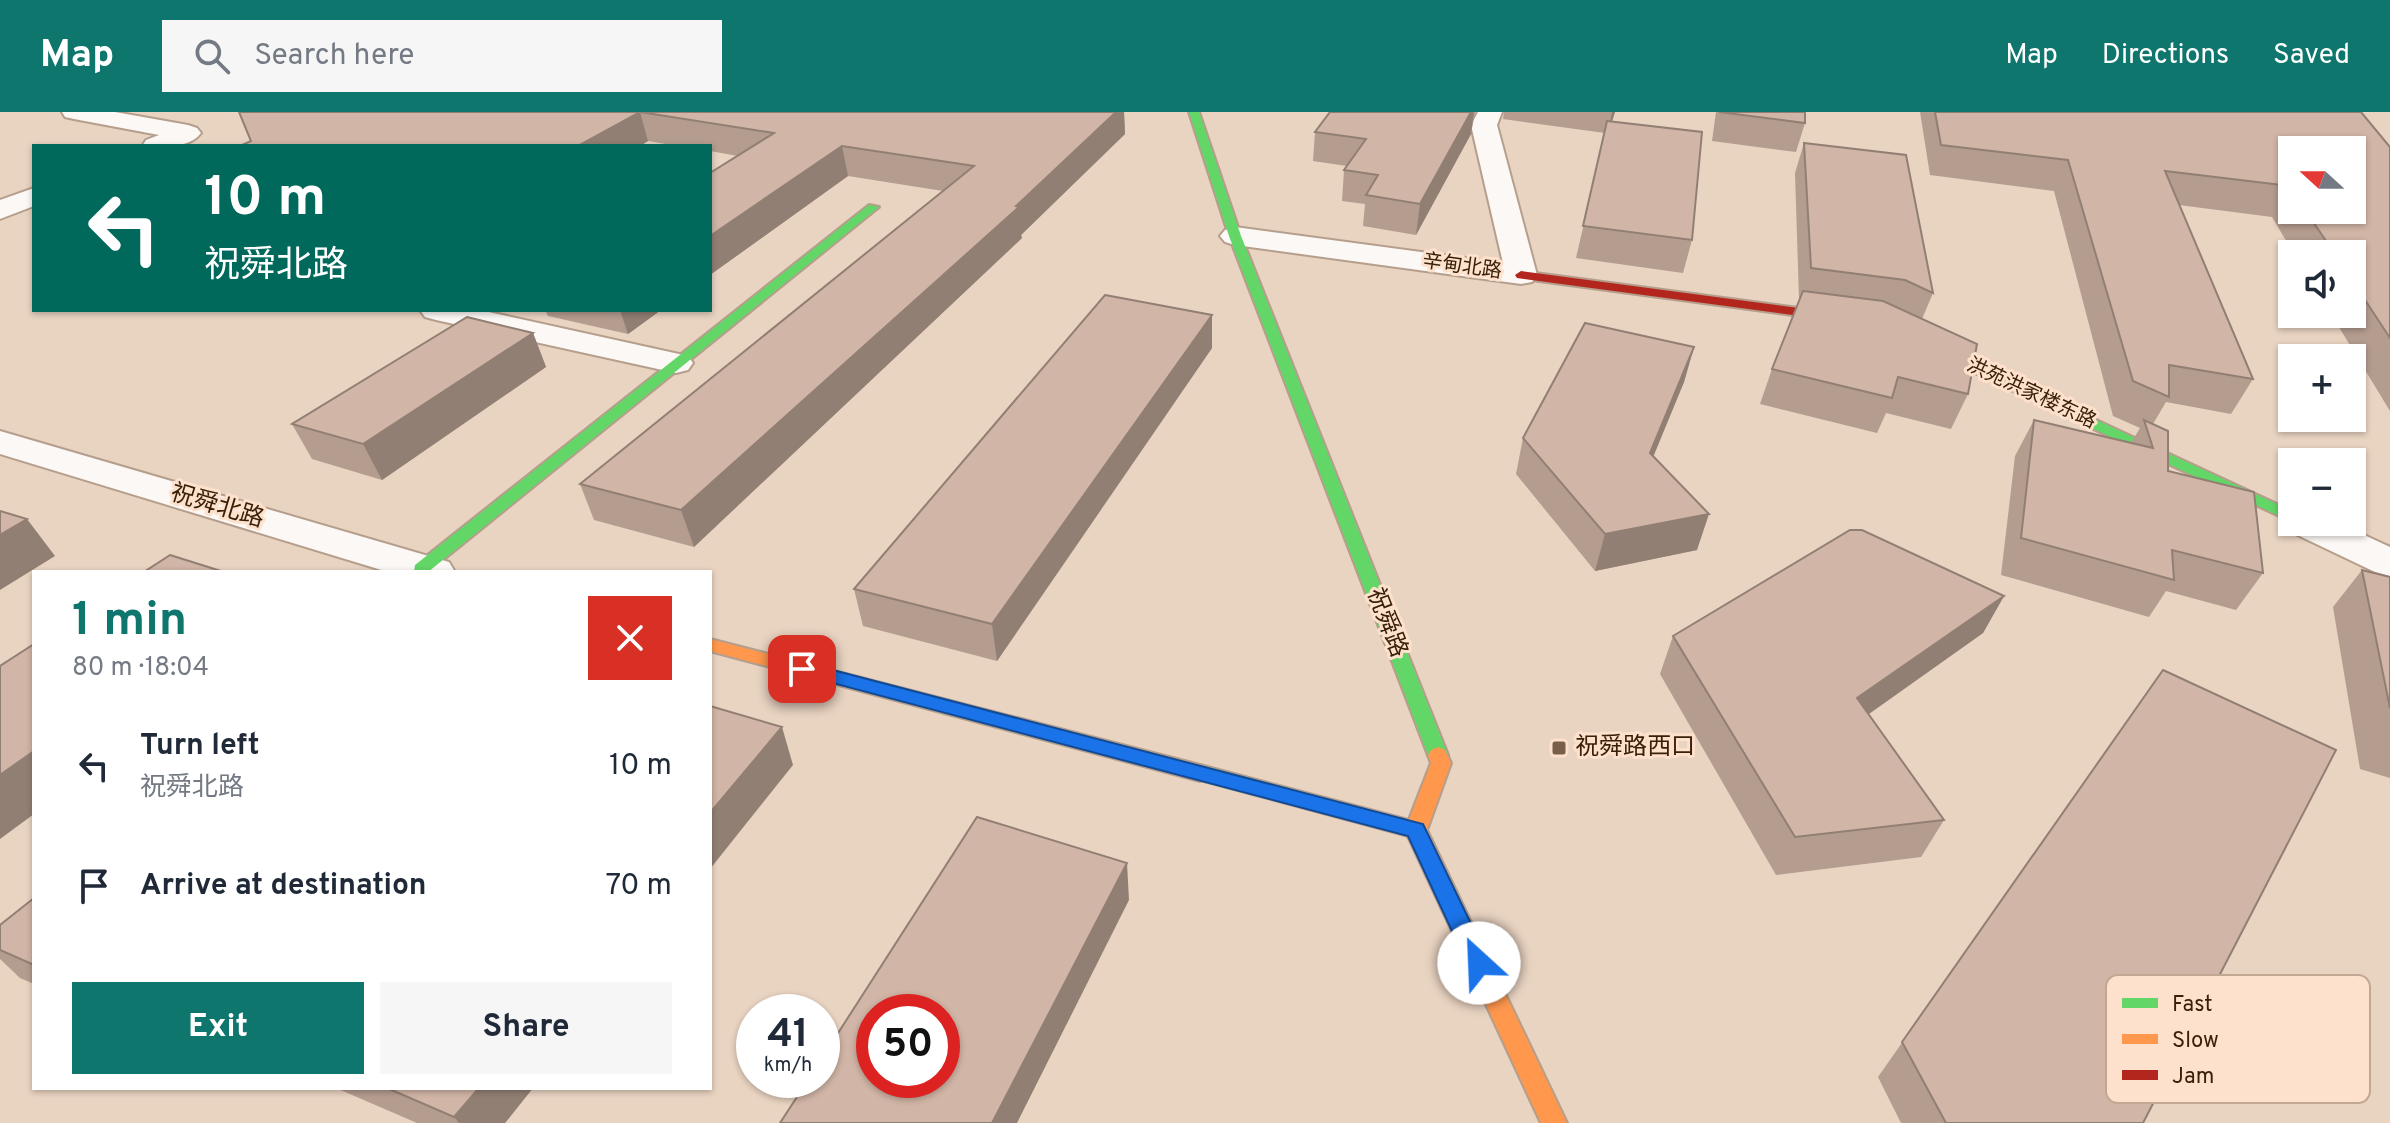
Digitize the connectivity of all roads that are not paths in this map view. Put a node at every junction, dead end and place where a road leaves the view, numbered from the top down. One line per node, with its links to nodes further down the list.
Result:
1 (74, 112): 5 (street)
2 (1194, 112): 9 (street, 祝舜路)
3 (1487, 119): 4 (street); 10 (street, 辛甸北路)
4 (1454, 122)
5 (160, 144)
6 (32, 197): 8 (street)
7 (873, 207): 14 (street)
8 (0, 210)
9 (1235, 236): 10 (street, 辛甸北路); 21 (street, 祝舜路)
10 (1521, 275): 12 (street)
11 (445, 312): 14 (street)
12 (1863, 321)
13 (1907, 336): 16 (street, 洪苑洪家楼东路)
14 (676, 363): 19 (street)
15 (0, 442): 19 (street, 祝舜北路)
16 (2278, 510)
17 (2333, 536): 18 (street)
18 (2390, 563)
19 (427, 570)
20 (712, 646): 21 (street)
21 (1416, 830): 22 (street)
22 (1554, 1123)

